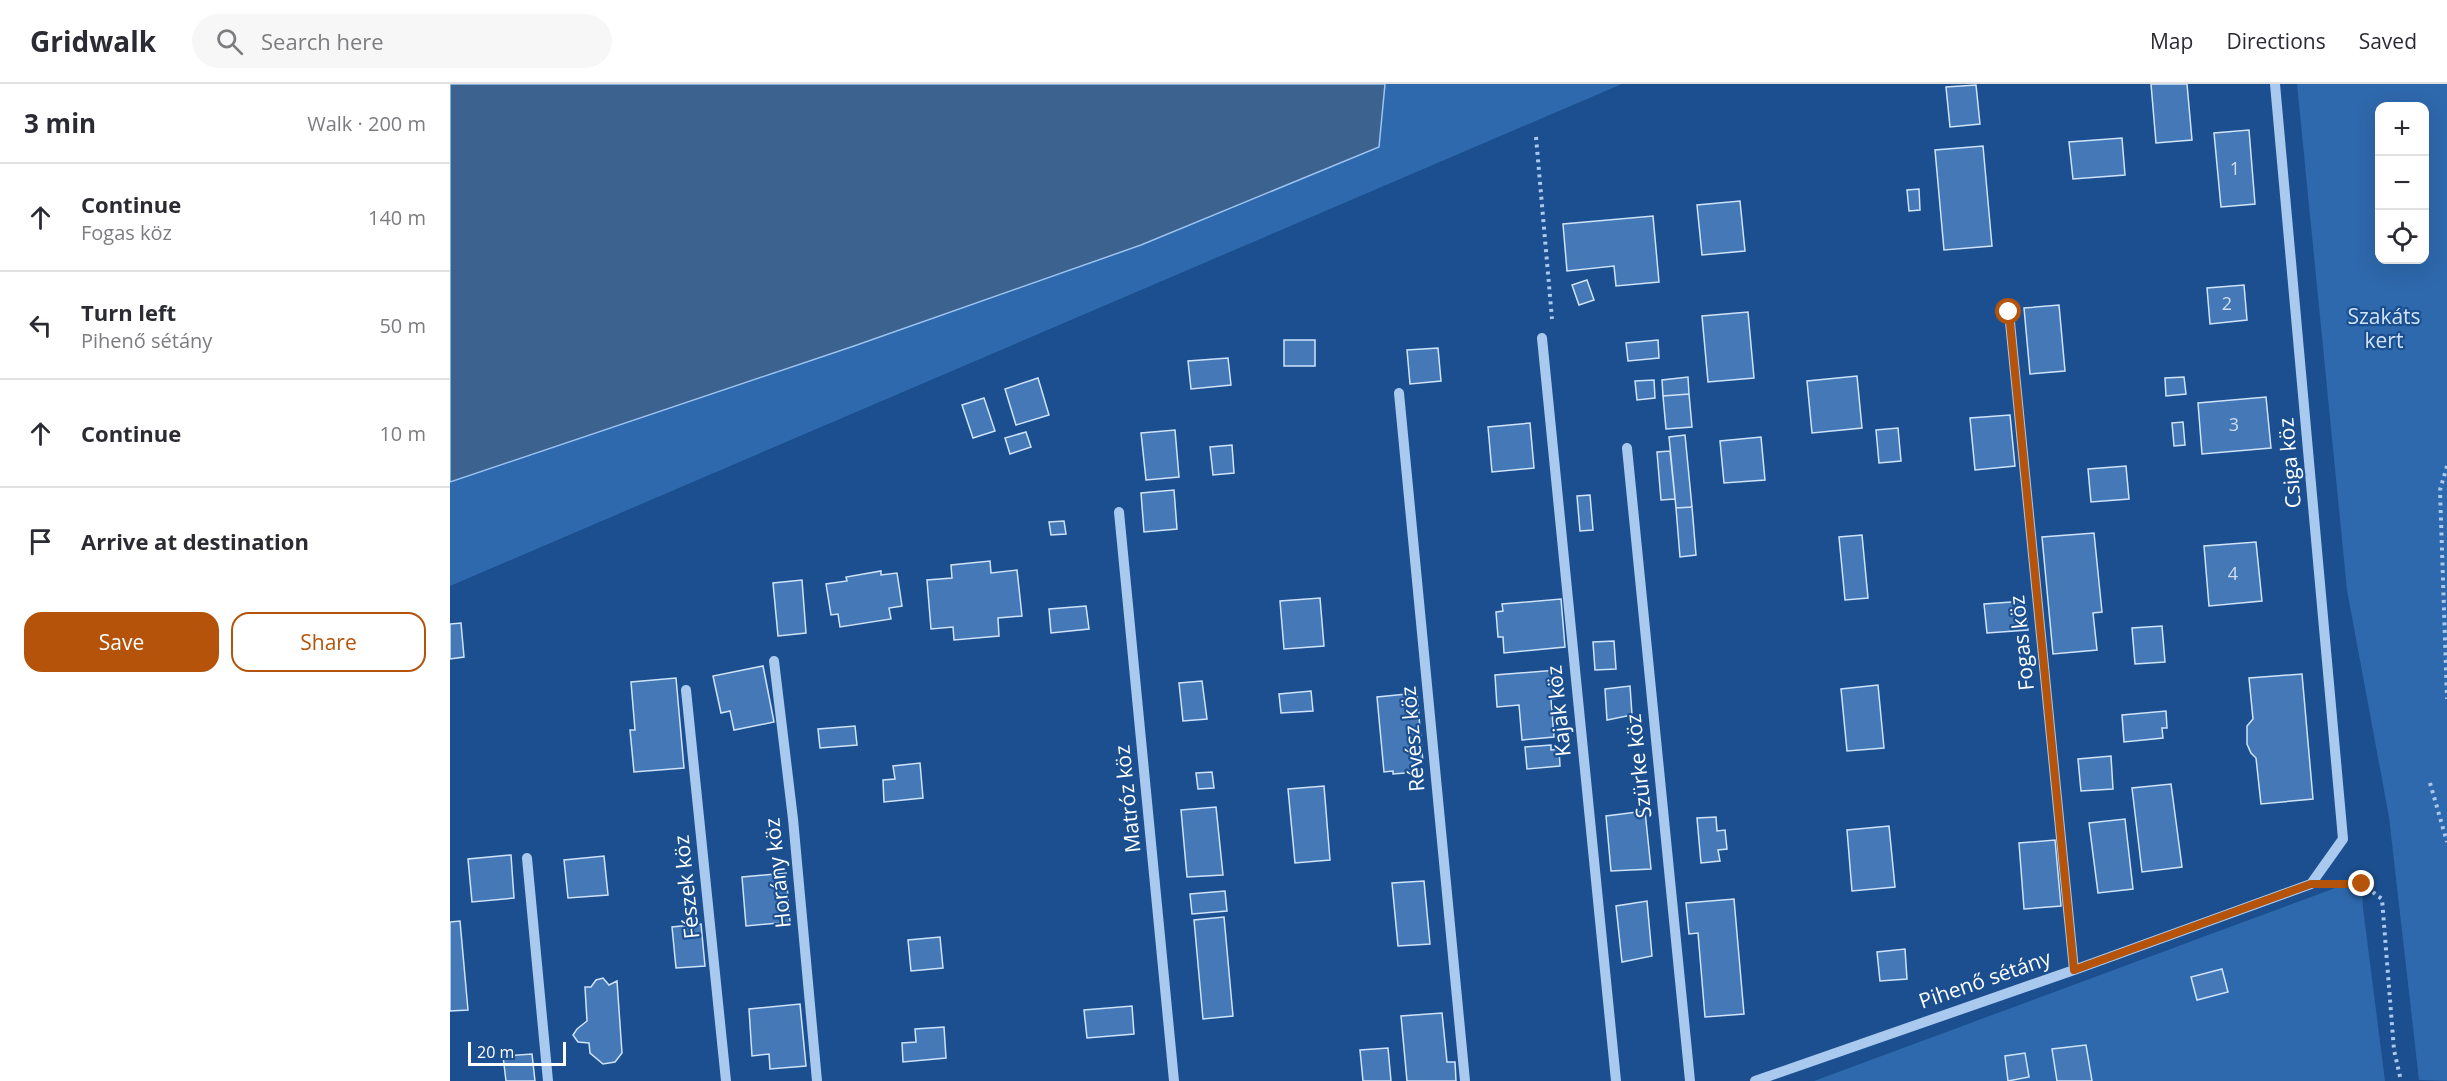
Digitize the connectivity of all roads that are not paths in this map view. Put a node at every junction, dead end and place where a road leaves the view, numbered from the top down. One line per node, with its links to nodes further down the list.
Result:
1 (2276, 84): 10 (street, Csiga köz)
2 (2009, 312): 11 (street, Fogas köz)
3 (1542, 338): 17 (street, Kajak köz)
4 (1399, 393): 16 (street, Révész köz)
5 (1627, 448): 18 (street, Szürke köz)
6 (1119, 512): 15 (street, Matróz köz)
7 (774, 661): 14 (street, Horány köz)
8 (686, 690): 13 (street, Fészek köz)
9 (527, 858): 12 (street)
10 (2311, 884): 11 (street, Pihenő sétány)
11 (2074, 970): 19 (street, Pihenő sétány)
12 (548, 1081)
13 (726, 1081)
14 (817, 1081)
15 (1174, 1081)
16 (1465, 1081)
17 (1616, 1081)
18 (1690, 1081)
19 (1755, 1081)

